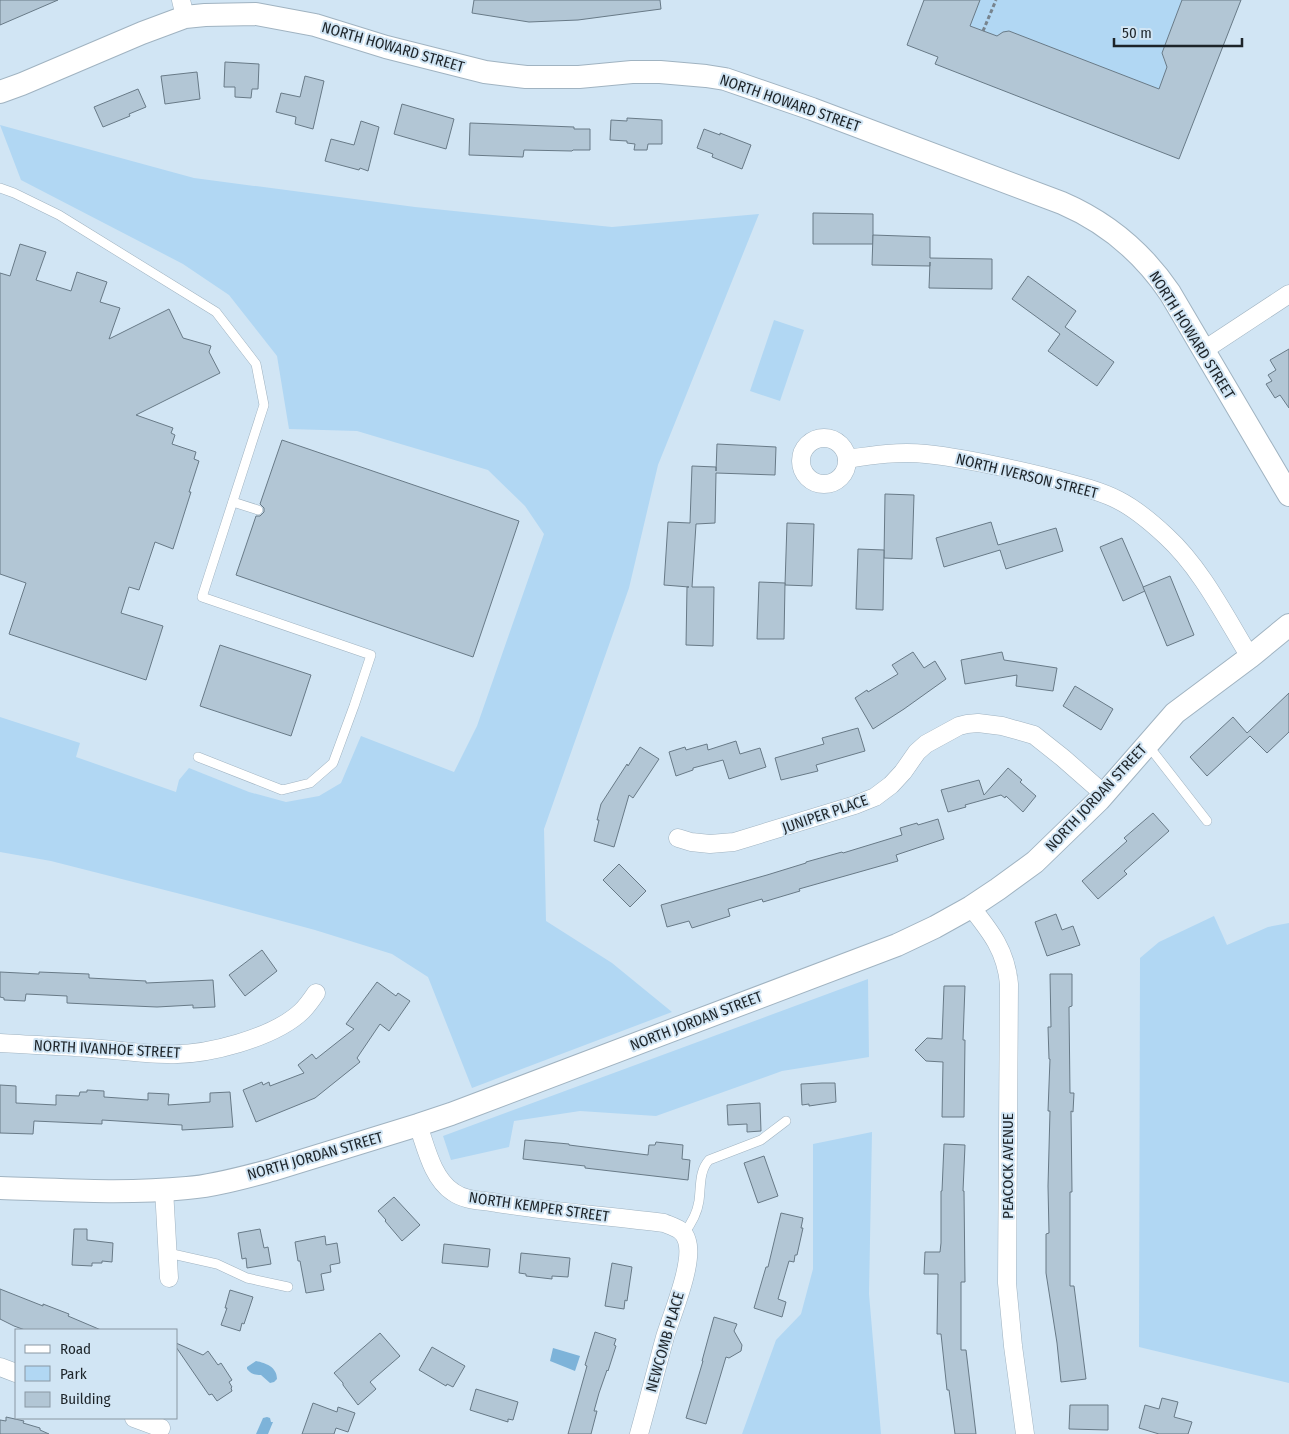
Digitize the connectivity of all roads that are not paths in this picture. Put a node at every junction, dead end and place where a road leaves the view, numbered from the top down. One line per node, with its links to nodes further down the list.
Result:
1 (183, 8): 2 (street, NORTH HOWARD STREET); 5 (street, NORTH HOWARD STREET)
2 (0, 92)
3 (0, 188): 8 (lane)
4 (1289, 294): 5 (street)
5 (1204, 350): 7 (street, NORTH HOWARD STREET)
6 (847, 459): 11 (street, NORTH IVERSON STREET)
7 (1289, 495)
8 (233, 502): 9 (lane); 13 (lane)
9 (258, 510)
10 (1289, 626): 11 (street, NORTH JORDAN STREET)
11 (1250, 657): 12 (street, NORTH JORDAN STREET)
12 (1147, 744): 14 (street, NORTH JORDAN STREET); 15 (lane)
13 (198, 757)
14 (1104, 794): 16 (street, JUNIPER PLACE); 17 (street, NORTH JORDAN STREET)
15 (1207, 820)
16 (678, 838)
17 (971, 907): 21 (street, NORTH JORDAN STREET); 33 (street, PEACOCK AVENUE)
18 (316, 993): 19 (street, NORTH IVANHOE STREET)
19 (0, 1043)
20 (786, 1121): 24 (lane)
21 (418, 1125): 23 (street, NORTH JORDAN STREET); 24 (street, NORTH KEMPER STREET)
22 (0, 1188): 23 (street, NORTH JORDAN STREET)
23 (164, 1189): 25 (street)
24 (686, 1241): 32 (street, NEWCOMB PLACE)
25 (168, 1253): 26 (street); 27 (lane)
26 (169, 1278)
27 (288, 1287)
28 (0, 1367): 29 (street)
29 (15, 1373)
30 (137, 1419): 31 (street)
31 (162, 1428)
32 (639, 1434)
33 (1024, 1434)

